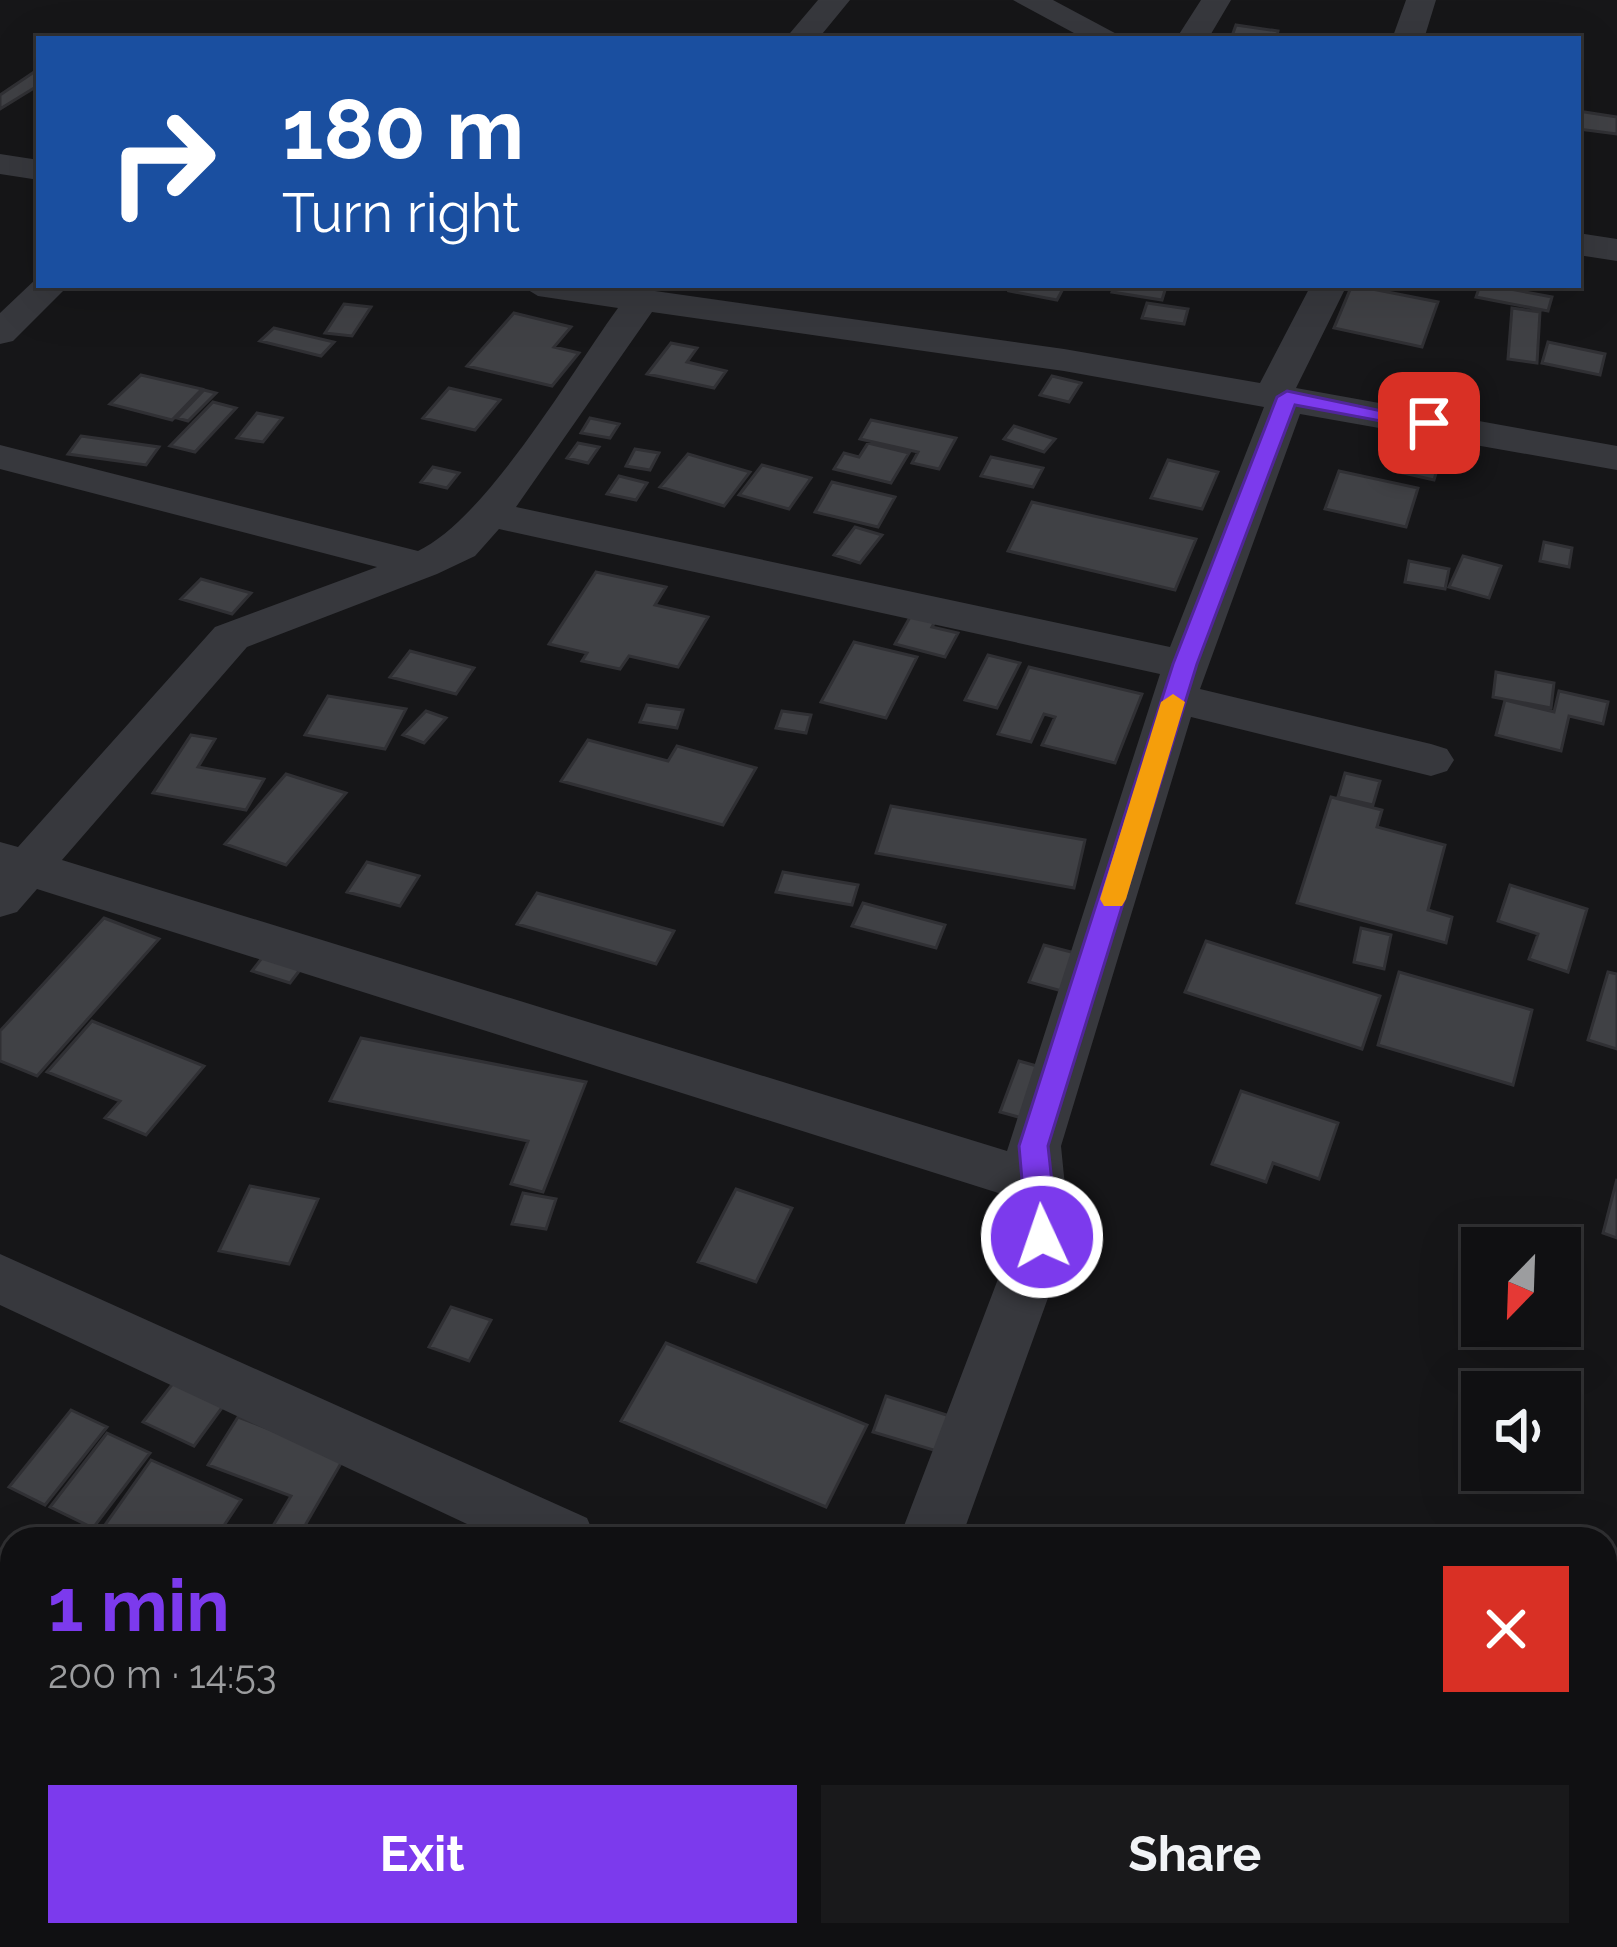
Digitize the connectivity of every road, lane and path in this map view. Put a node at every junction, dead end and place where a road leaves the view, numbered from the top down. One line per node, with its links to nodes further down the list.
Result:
1 (835, 0): 5 (street)
2 (1028, 0): 6 (street)
3 (1216, 0): 7 (street)
4 (1421, 0): 8 (street)
5 (804, 36)
6 (1104, 36)
7 (1194, 36)
8 (1409, 36)
9 (0, 164): 10 (street)
10 (36, 170)
11 (1581, 244): 12 (street)
12 (1617, 250)
13 (47, 288): 17 (street)
14 (576, 288): 16 (street)
15 (1328, 288): 18 (street)
16 (638, 293): 18 (street); 21 (street)
17 (0, 333)
18 (1280, 396): 20 (street); 23 (street)
19 (0, 457): 22 (street)
20 (1617, 458)
21 (490, 514): 22 (street); 23 (street)
22 (422, 566): 25 (street)
23 (1180, 681): 24 (street); 26 (street)
24 (1431, 760)
25 (10, 875): 26 (street)
26 (1040, 1184): 29 (street)
27 (0, 1278): 28 (street)
28 (539, 1527)
29 (934, 1527)

